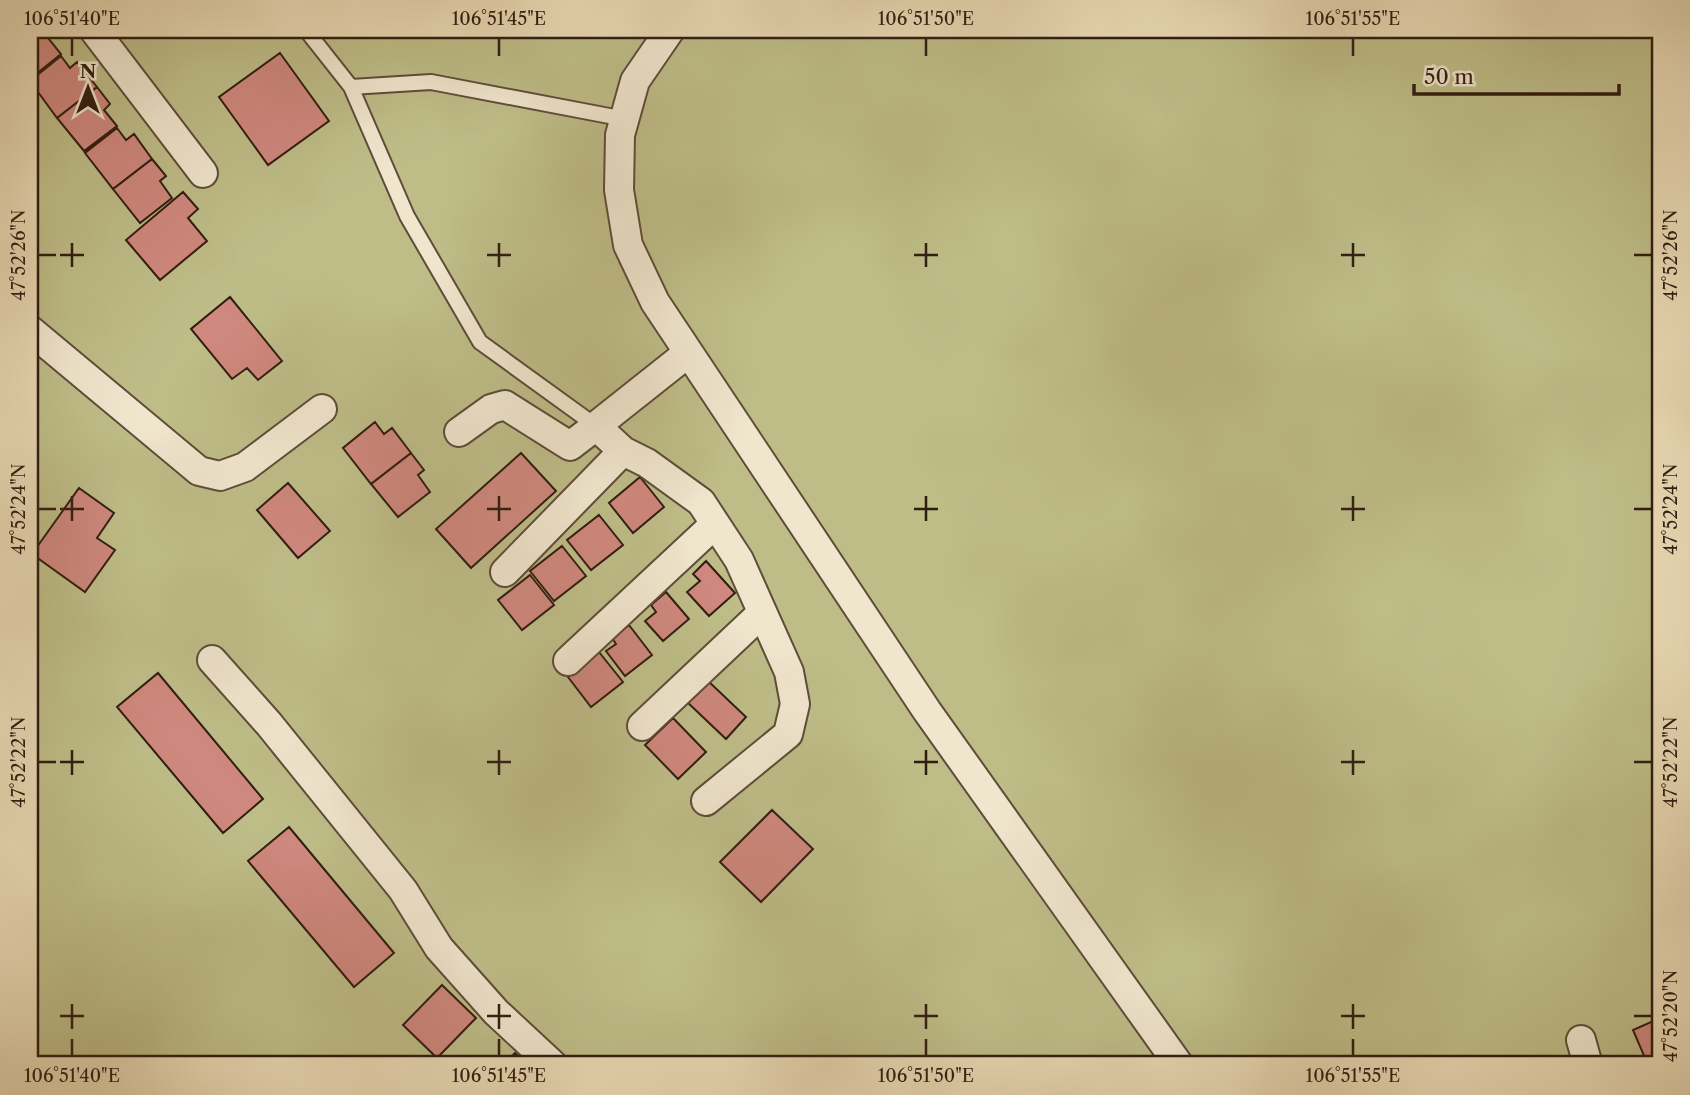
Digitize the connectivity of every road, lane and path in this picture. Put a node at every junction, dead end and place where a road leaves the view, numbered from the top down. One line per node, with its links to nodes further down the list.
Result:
1 (94, 30): 6 (street)
2 (306, 30): 4 (lane)
3 (670, 30): 5 (street)
4 (351, 88): 5 (lane); 10 (lane)
5 (625, 119): 8 (street)
6 (203, 173)
7 (30, 330): 9 (street)
8 (688, 352): 10 (street); 21 (street)
9 (321, 409)
10 (596, 426): 11 (street); 12 (street)
11 (459, 432)
12 (624, 451): 13 (street); 14 (street)
13 (715, 524): 15 (street); 17 (street)
14 (505, 572)
15 (762, 612): 18 (street); 19 (street)
16 (212, 660): 20 (street)
17 (568, 661)
18 (642, 726)
19 (706, 801)
20 (553, 1065)
21 (1179, 1065)

